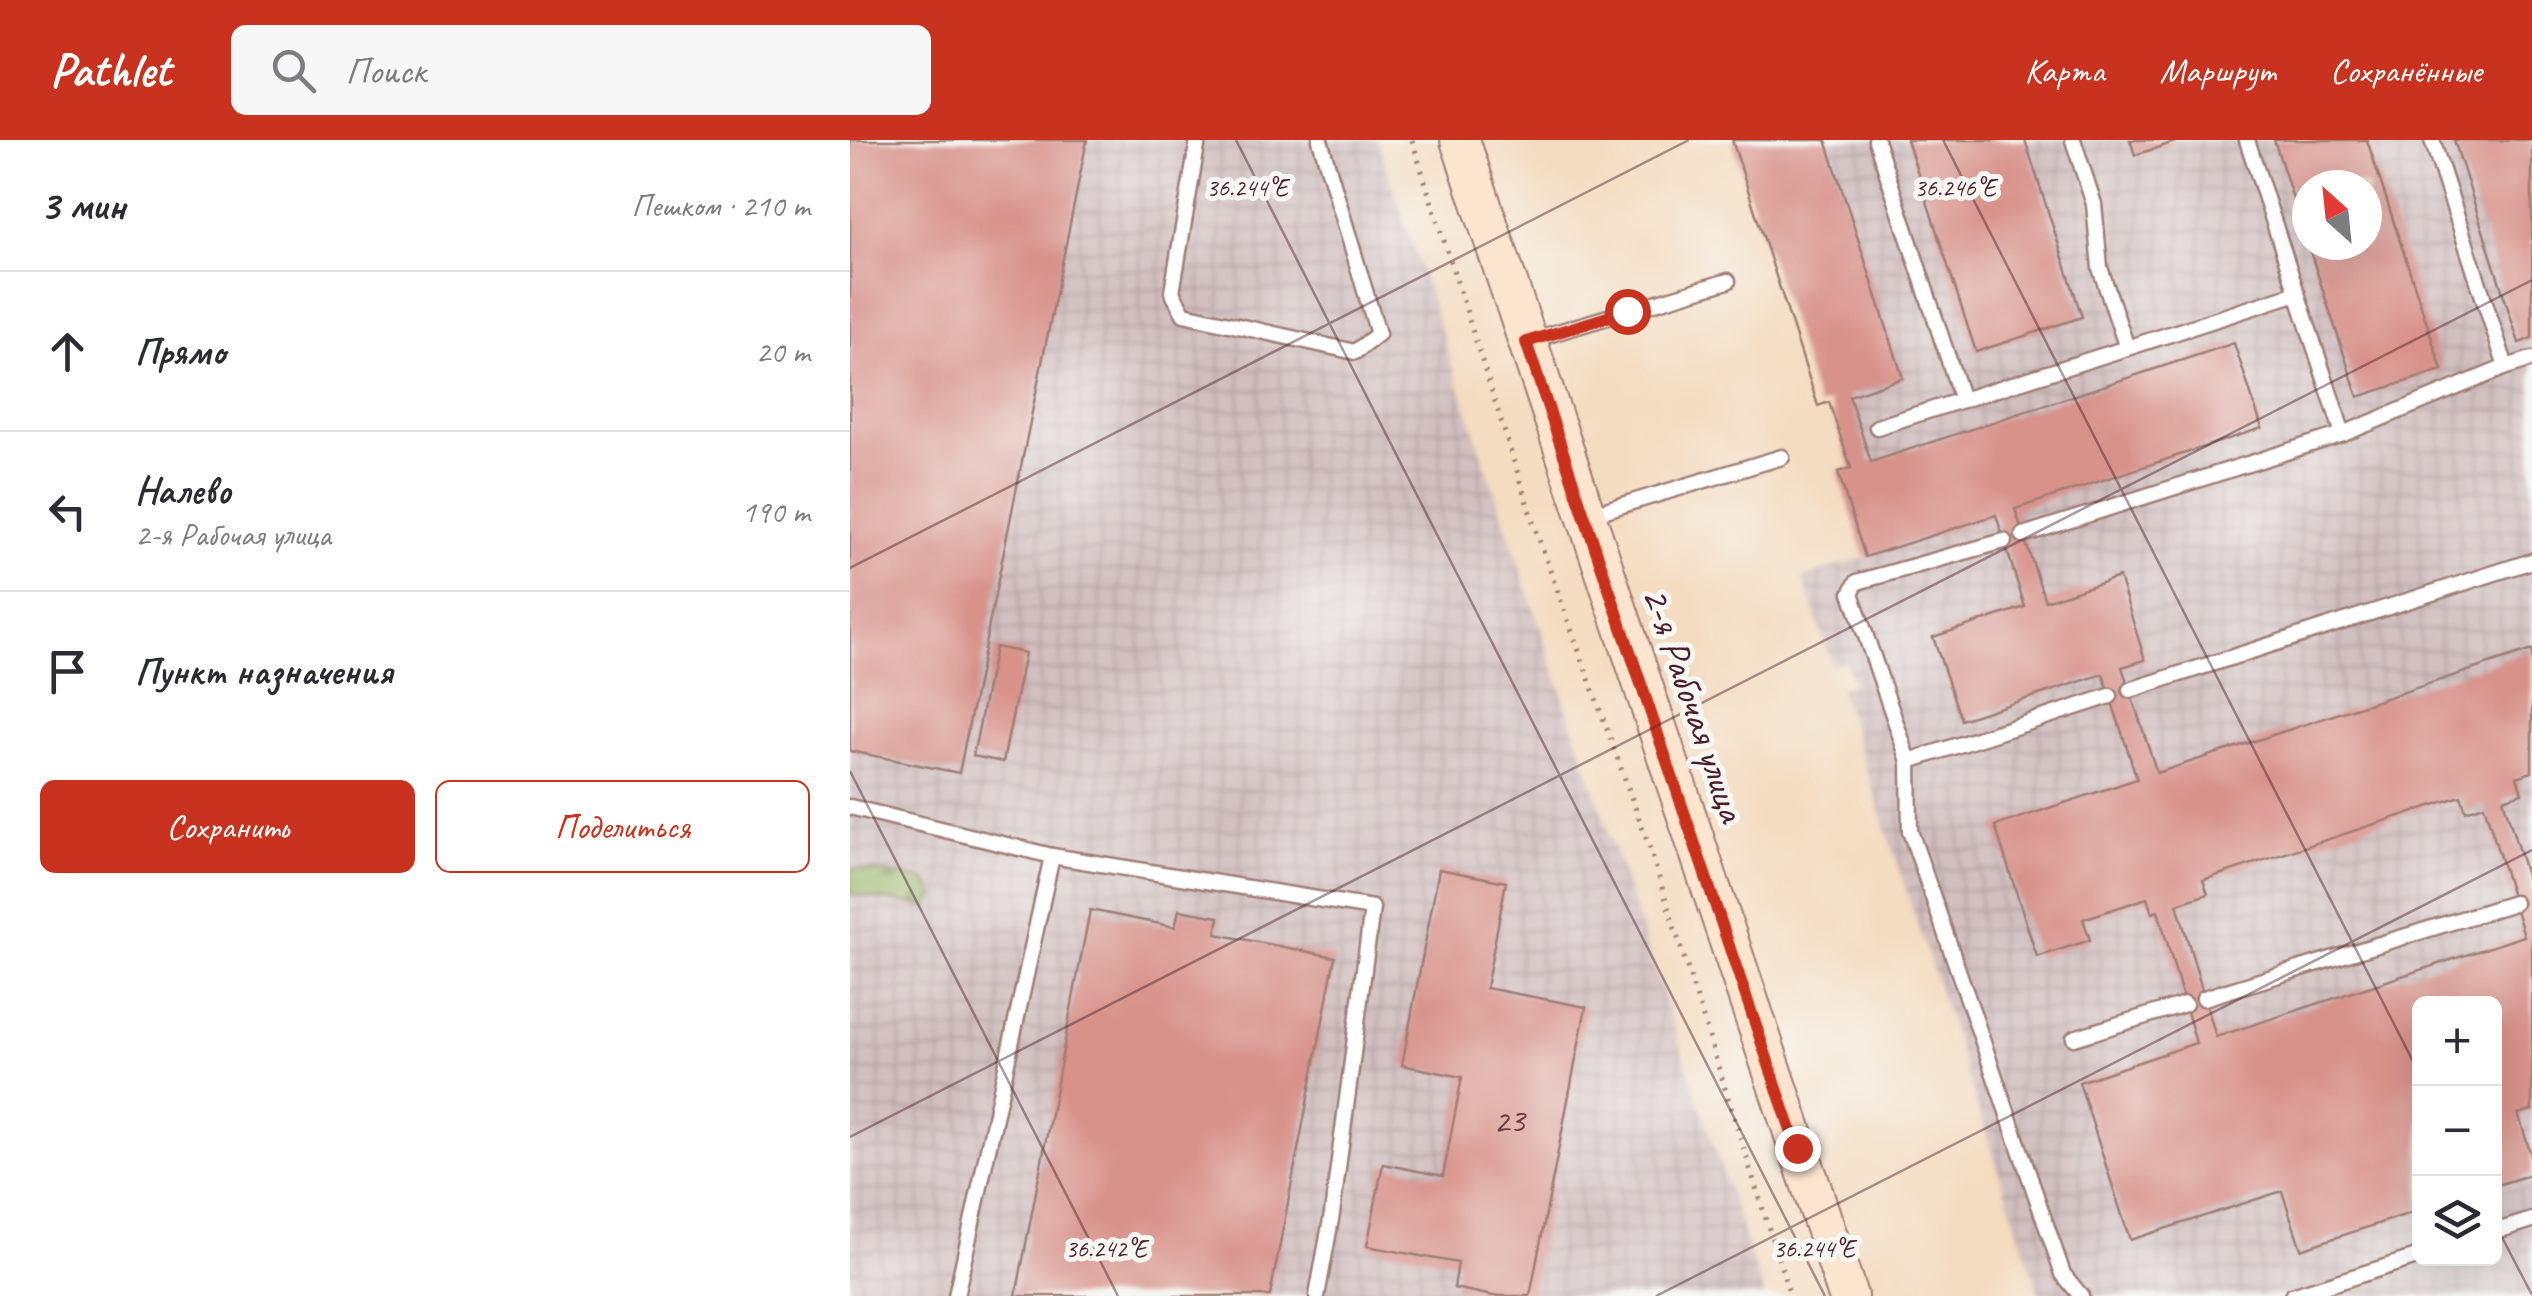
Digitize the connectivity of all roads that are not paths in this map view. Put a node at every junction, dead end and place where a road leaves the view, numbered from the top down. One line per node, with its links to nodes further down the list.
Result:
1 (1198, 140): 2 (lane)
2 (1320, 140)
3 (1460, 140): 10 (main road, 2-я Рабочая улица)
4 (1876, 140): 14 (lane)
5 (2073, 140): 11 (lane)
6 (2248, 140): 9 (lane)
7 (2432, 140): 13 (lane)
8 (1728, 281): 10 (lane)
9 (2297, 293): 11 (lane); 16 (lane)
10 (1526, 342): 18 (main road, 2-я Рабочая улица)
11 (2127, 348): 14 (lane)
12 (2532, 359): 13 (lane)
13 (2506, 367): 16 (lane)
14 (1962, 400): 15 (lane)
15 (1877, 427)
16 (2343, 434): 19 (lane)
17 (1782, 457): 18 (lane)
18 (1583, 516): 36 (main road, 2-я Рабочая улица)
19 (2023, 535)
20 (2004, 541): 24 (lane)
21 (2532, 561): 22 (lane)
22 (2130, 690)
23 (2110, 696): 24 (lane)
24 (1909, 761): 37 (lane)
25 (850, 807): 26 (lane)
26 (1052, 856): 34 (lane); 35 (lane)
27 (2514, 903): 28 (lane)
28 (2204, 998)
29 (2185, 1004): 30 (lane)
30 (2074, 1038)
31 (2532, 1220): 32 (lane)
32 (2502, 1229)
33 (2412, 1258): 38 (lane)
34 (956, 1296)
35 (1316, 1296)
36 (1848, 1296)
37 (2081, 1296)
38 (2292, 1296)

